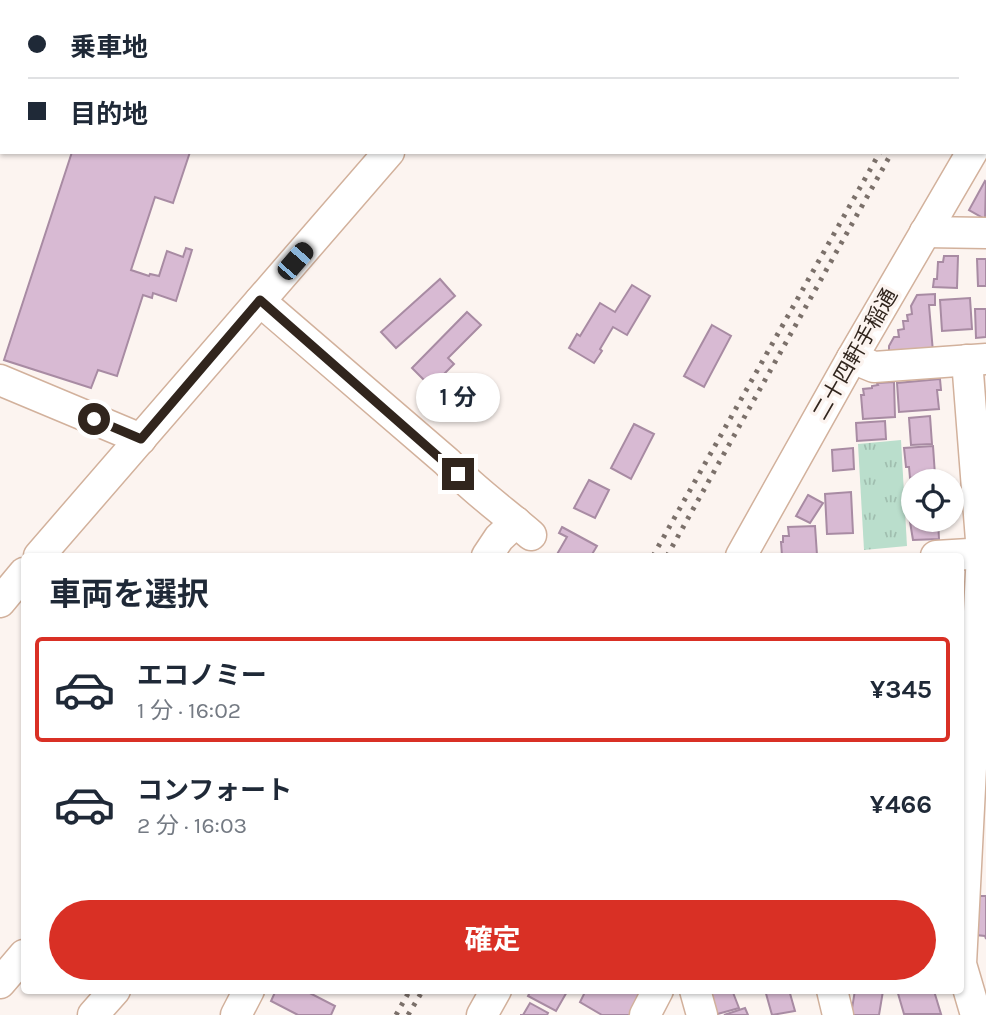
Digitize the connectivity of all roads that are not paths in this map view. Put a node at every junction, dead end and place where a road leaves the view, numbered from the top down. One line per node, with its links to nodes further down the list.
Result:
1 (386, 154): 5 (street)
2 (971, 154): 3 (street, 二十四軒手稲通)
3 (925, 232): 4 (street); 6 (street, 二十四軒手稲通)
4 (986, 233)
5 (260, 300): 9 (street); 11 (street)
6 (852, 358): 7 (street); 12 (street, 二十四軒手稲通)
7 (976, 360): 13 (street)
8 (0, 380): 9 (street)
9 (141, 439): 10 (street)
10 (42, 553)
11 (489, 553)
12 (743, 553)
13 (984, 553): 14 (street); 17 (street)
14 (964, 554)
15 (21, 577): 16 (street)
16 (0, 602)
17 (974, 682): 18 (street)
18 (971, 824): 19 (street)
19 (964, 922)
20 (21, 958): 24 (street)
21 (964, 964): 22 (street)
22 (986, 964)
23 (964, 974): 37 (street)
24 (0, 983)
25 (111, 994): 31 (street)
26 (247, 994): 32 (street)
27 (494, 994): 33 (street)
28 (656, 994): 34 (street)
29 (696, 994): 35 (street)
30 (833, 994): 36 (street)
31 (93, 1015)
32 (236, 1015)
33 (482, 1015)
34 (645, 1015)
35 (702, 1015)
36 (838, 1015)
37 (976, 1015)

